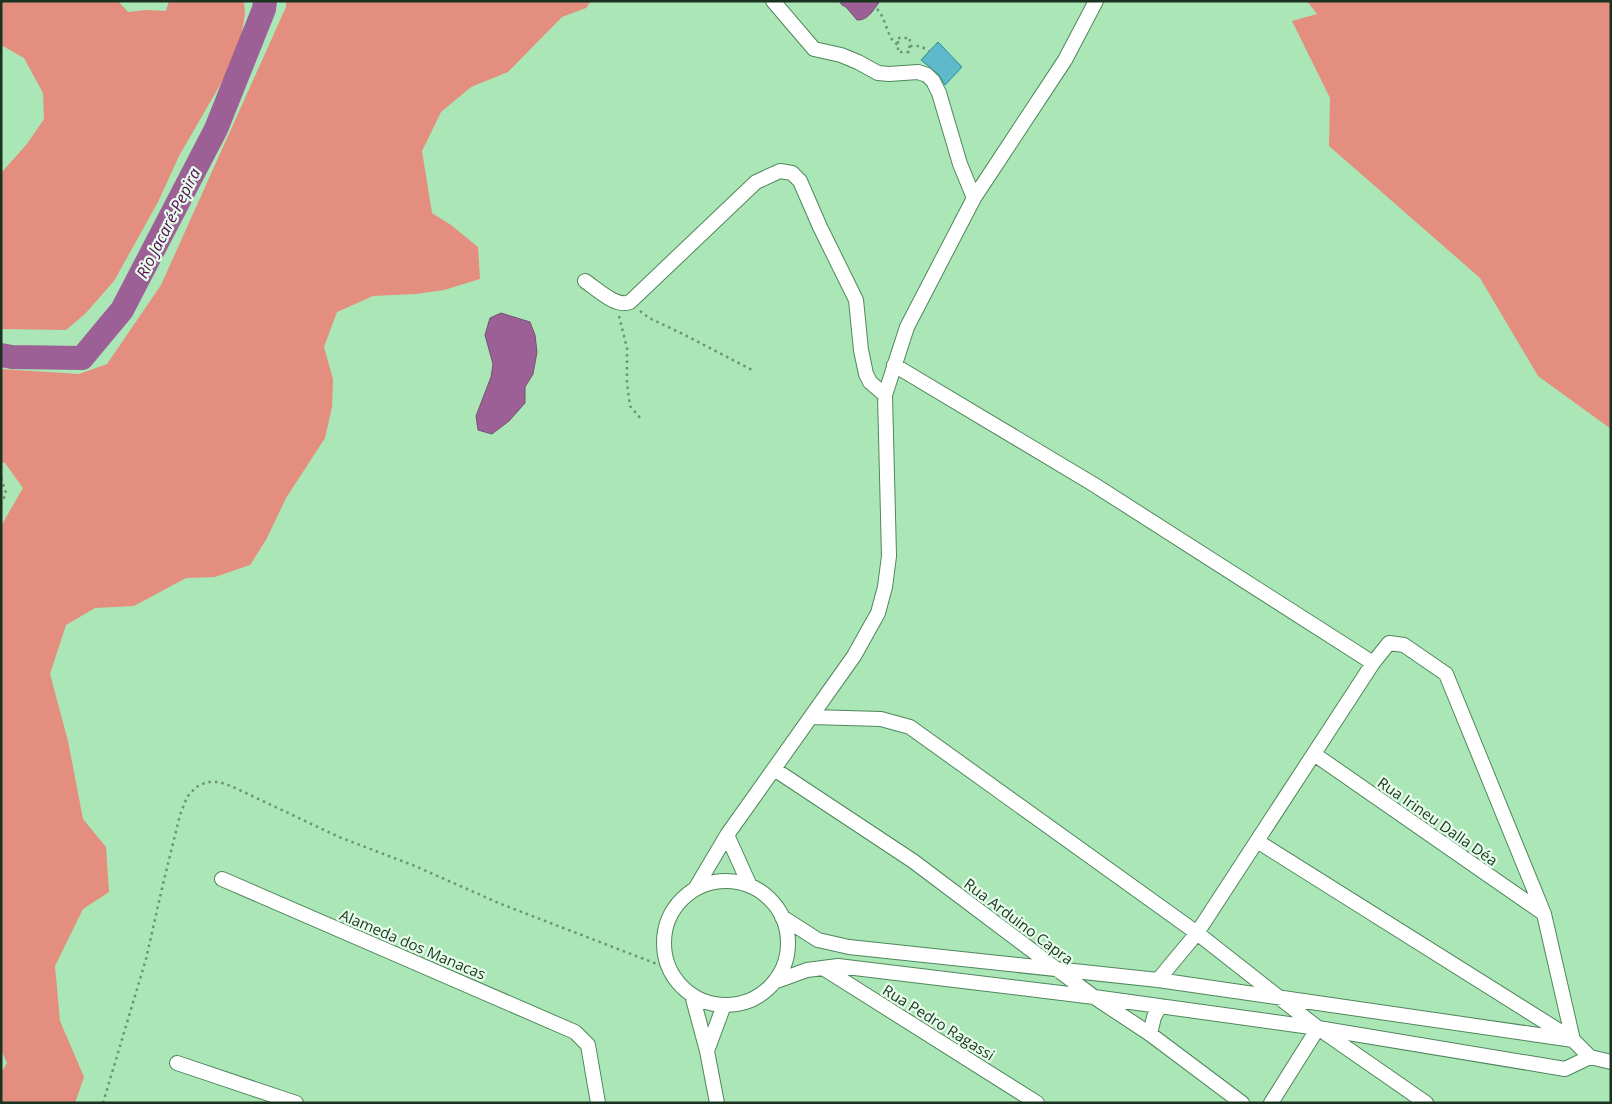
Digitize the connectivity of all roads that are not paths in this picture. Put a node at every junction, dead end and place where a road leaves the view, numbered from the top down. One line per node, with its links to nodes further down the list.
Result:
1 (772, 1): 3 (street)
2 (1096, 1): 3 (street)
3 (974, 198): 5 (street)
4 (586, 281): 6 (street)
5 (894, 364): 6 (street); 7 (street)
6 (885, 394): 8 (street)
7 (1373, 663): 9 (street); 16 (street)
8 (811, 717): 10 (street); 18 (street)
9 (1314, 754): 12 (street); 16 (street, Rua Irineu Dalla Déa)
10 (774, 769): 11 (street); 20 (street, Rua Arduino Capra)
11 (727, 835): 14 (street); 15 (street)
12 (1257, 841): 18 (street); 30 (street)
13 (222, 879): 36 (street, Alameda dos Manacas)
14 (750, 886): 15 (street); 17 (street)
15 (695, 889): 23 (street)
16 (1544, 914): 30 (street)
17 (782, 917): 20 (street); 22 (street)
18 (1197, 933): 21 (street); 25 (street)
19 (823, 968): 22 (street); 24 (street); 38 (street, Rua Pedro Ragassi)
20 (1059, 970): 21 (street); 24 (street, Rua Arduino Capra)
21 (1158, 980): 25 (street)
22 (774, 982): 26 (street)
23 (692, 995): 26 (street); 31 (street)
24 (1094, 998): 27 (street); 29 (street, Rua Arduino Capra)
25 (1282, 999): 28 (street); 30 (street)
26 (724, 1005): 31 (street)
27 (1160, 1006): 28 (street); 29 (street)
28 (1318, 1028): 32 (street); 40 (street); 41 (street)
29 (1150, 1034): 39 (street, Rua Arduino Capra)
30 (1574, 1040): 32 (street)
31 (708, 1051): 37 (street)
32 (1590, 1057): 33 (street)
33 (1611, 1062)
34 (176, 1063): 35 (street)
35 (296, 1103)
36 (598, 1103)
37 (717, 1103)
38 (1037, 1103)
39 (1242, 1103)
40 (1270, 1103)
41 (1426, 1103)

